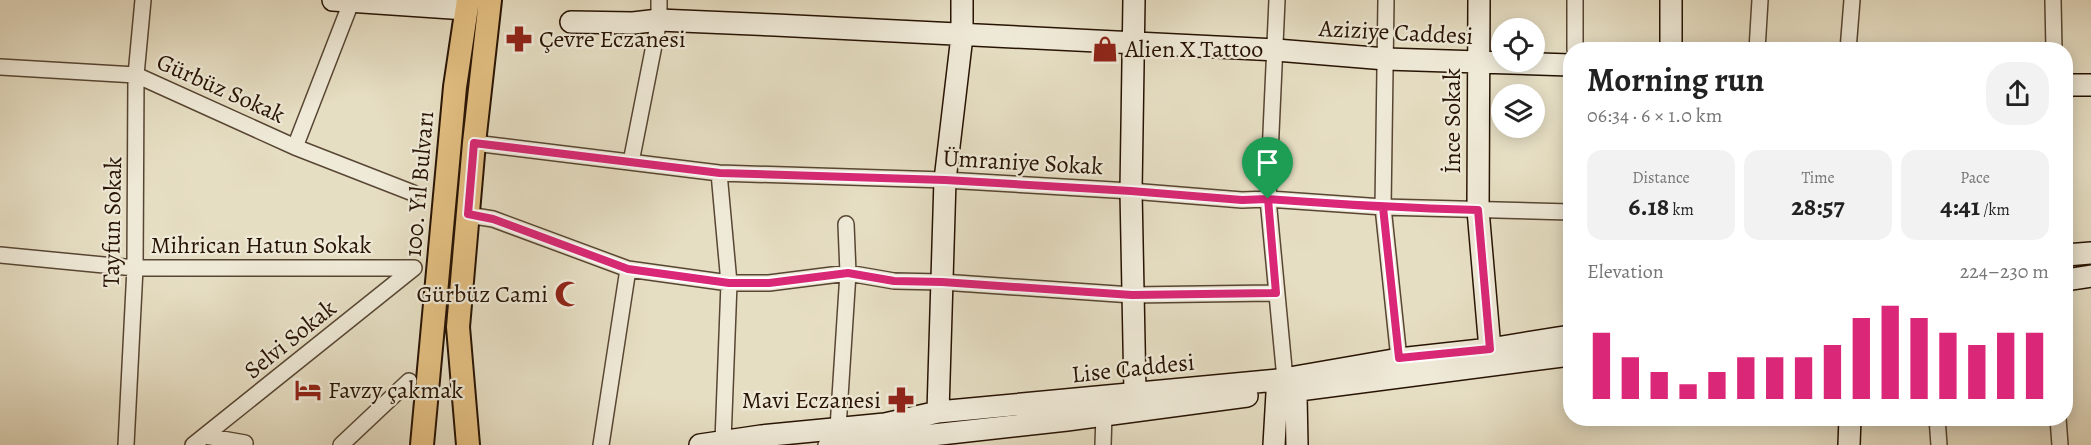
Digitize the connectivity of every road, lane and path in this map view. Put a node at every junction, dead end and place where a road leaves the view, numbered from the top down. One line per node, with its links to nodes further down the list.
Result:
1 (143, 0): 30 (street, Tayfun Sokak)
2 (345, 0): 14 (street); 34 (street)
3 (490, 0): 33 (main road)
4 (962, 0): 18 (street)
5 (1134, 0): 19 (street)
6 (1276, 0): 25 (street)
7 (1386, 0): 26 (street)
8 (1479, 0): 27 (street, İnce Sokak)
9 (1575, 0): 20 (street)
10 (1671, 0): 21 (street)
11 (1760, 0): 22 (street)
12 (1852, 0): 23 (street)
13 (2053, 0): 24 (street)
14 (386, 1): 15 (street)
15 (467, 5): 78 (main road, 100. Yıl Bulvarı)
16 (659, 10): 17 (street, Aziziye Caddesi); 18 (street, Aziziye Caddesi); 35 (street)
17 (571, 22)
18 (962, 36): 19 (street, Aziziye Caddesi); 37 (street)
19 (1134, 42): 25 (street, Aziziye Caddesi); 38 (street)
20 (1575, 42)
21 (1671, 42)
22 (1757, 42)
23 (1849, 42)
24 (2054, 42)
25 (1275, 50): 26 (street, Aziziye Caddesi); 40 (street)
26 (1386, 59): 27 (street, Aziziye Caddesi); 41 (street)
27 (1478, 61): 28 (street, Aziziye Caddesi); 42 (street, İnce Sokak)
28 (1563, 65)
29 (0, 68): 30 (street, Gürbüz Sokak)
30 (136, 75): 34 (street, Gürbüz Sokak); 49 (street, Tayfun Sokak)
31 (2073, 85): 32 (street)
32 (2091, 86)
33 (474, 143): 35 (street, Ümraniye Sokak); 44 (main road)
34 (295, 147): 39 (street, Gürbüz Sokak)
35 (631, 162): 36 (street, Ümraniye Sokak)
36 (720, 173): 37 (street, Ümraniye Sokak); 56 (street)
37 (945, 180): 38 (street, Ümraniye Sokak); 55 (street)
38 (1131, 191): 40 (street, Ümraniye Sokak); 58 (street)
39 (413, 193)
40 (1268, 199): 41 (street, Ümraniye Sokak); 57 (street)
41 (1383, 207): 42 (street, Ümraniye Sokak); 62 (street)
42 (1478, 210): 43 (street, Ümraniye Sokak); 60 (street, İnce Sokak)
43 (1563, 212)
44 (468, 214): 51 (street); 79 (main road)
45 (846, 224): 52 (street)
46 (2091, 253): 47 (street)
47 (2073, 254)
48 (0, 255): 49 (street, Mihrican Hatun Sokak)
49 (135, 268): 50 (street, Mihrican Hatun Sokak); 76 (street, Tayfun Sokak)
50 (414, 268): 73 (street, Selvi Sokak)
51 (628, 269): 56 (street); 80 (street)
52 (848, 273): 55 (street); 56 (street); 72 (street)
53 (2091, 276): 54 (street)
54 (2073, 279)
55 (942, 282): 58 (street); 66 (street)
56 (729, 283): 74 (street)
57 (1276, 293): 58 (street); 64 (street)
58 (1132, 295): 65 (street)
59 (1563, 337): 60 (street, Lise Caddesi)
60 (1490, 349): 62 (street, Lise Caddesi)
61 (1563, 356): 64 (street, Lise Caddesi)
62 (1399, 358): 64 (street, Lise Caddesi)
63 (409, 381): 77 (street)
64 (1285, 387): 65 (street, Lise Caddesi); 67 (street, Lise Caddesi); 83 (street); 84 (street)
65 (1135, 393): 66 (street, Lise Caddesi)
66 (938, 412): 72 (street, Lise Caddesi)
67 (1104, 414): 71 (street, Lise Caddesi); 82 (street)
68 (1850, 426): 85 (street)
69 (1938, 426): 86 (street)
70 (2059, 426): 87 (street)
71 (958, 438): 72 (street, Lise Caddesi)
72 (835, 439): 74 (street, Lise Caddesi)
73 (199, 440): 75 (street)
74 (723, 441): 81 (street, Lise Caddesi)
75 (250, 444)
76 (126, 445)
77 (341, 445)
78 (422, 445)
79 (468, 445)
80 (601, 445)
81 (700, 445)
82 (1103, 445)
83 (1275, 445)
84 (1297, 445)
85 (1849, 445)
86 (1939, 445)
87 (2060, 445)

